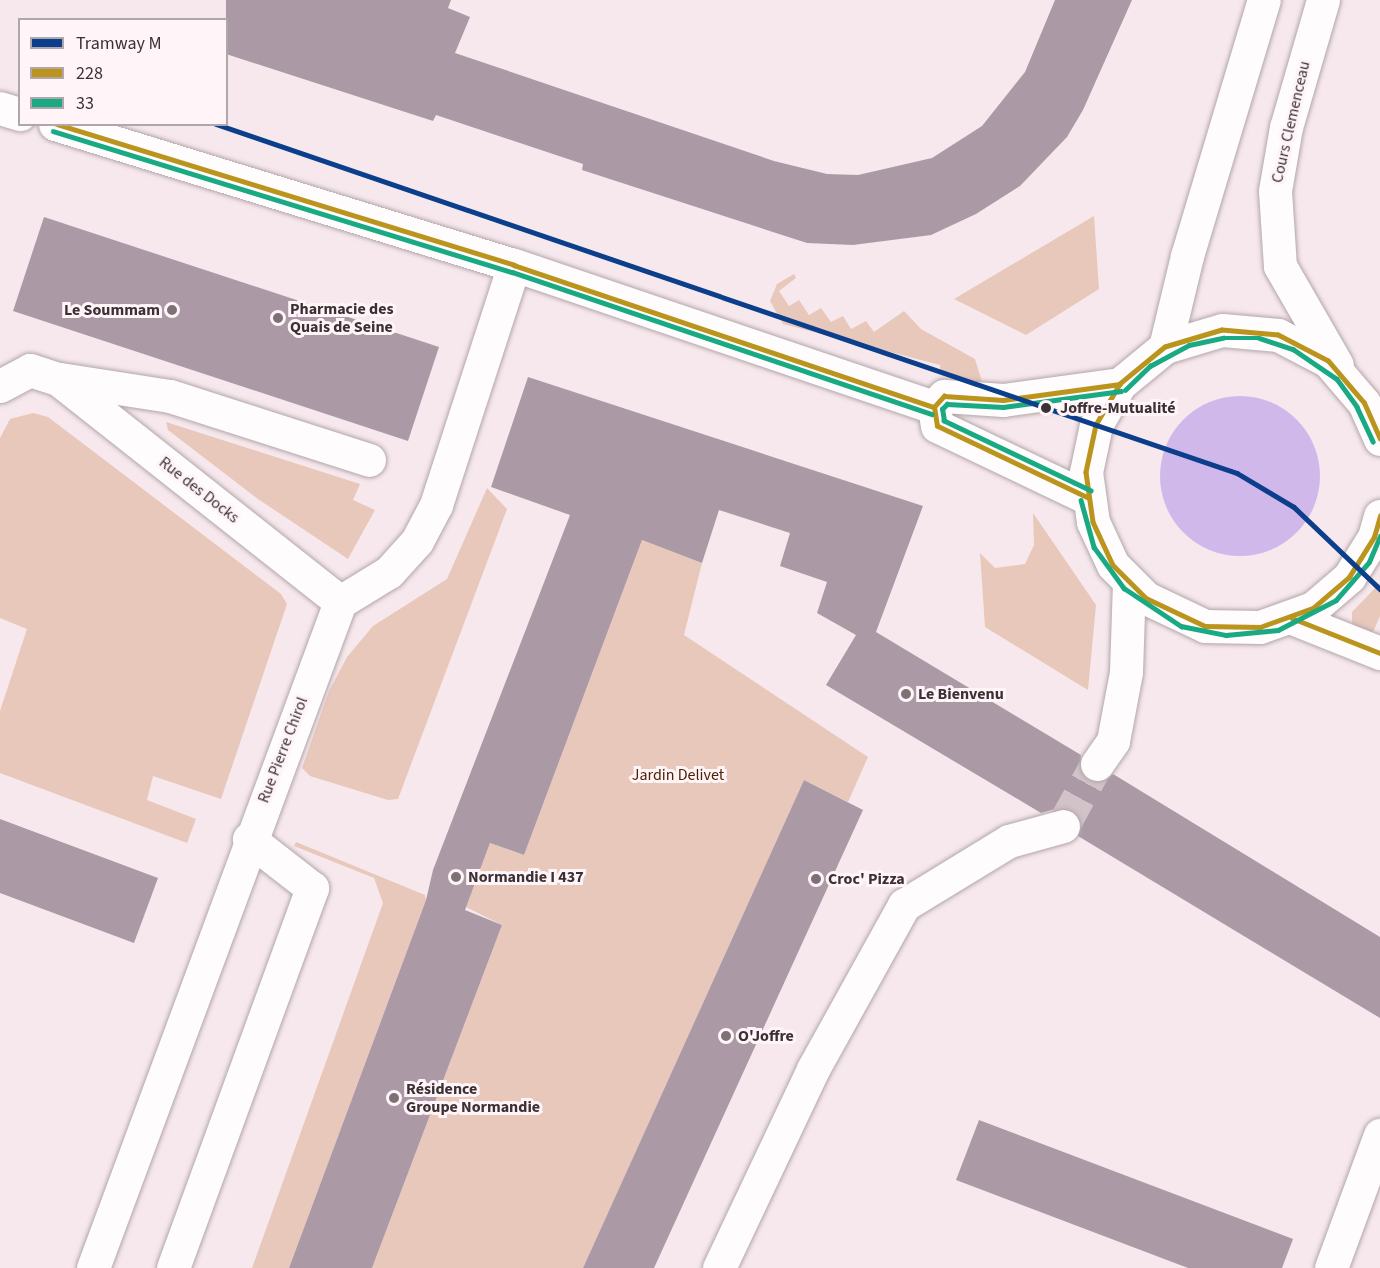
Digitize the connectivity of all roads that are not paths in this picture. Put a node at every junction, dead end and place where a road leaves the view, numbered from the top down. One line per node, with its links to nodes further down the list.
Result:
1 (1264, 0): 7 (street)
2 (1323, 0): 8 (street, Cours Clemenceau)
3 (0, 108): 4 (street)
4 (18, 113)
5 (61, 126): 6 (street)
6 (513, 265): 12 (street); 18 (street)
7 (1165, 347): 8 (street); 10 (street)
8 (1342, 374): 13 (street)
9 (58, 379): 11 (street, Rue des Docks); 14 (street, Rue des Docks); 18 (street, Rue des Docks)
10 (1120, 384): 12 (street); 15 (street)
11 (0, 386)
12 (934, 407): 15 (street)
13 (1380, 439)
14 (369, 460)
15 (1088, 498): 17 (street)
16 (1380, 516): 19 (street)
17 (1129, 583): 19 (street); 21 (street)
18 (340, 602): 23 (street, Rue Pierre Chirol)
19 (1292, 618): 20 (street)
20 (1380, 653)
21 (1105, 753)
22 (1063, 826): 27 (street)
23 (249, 839): 25 (street, Rue Pierre Chirol); 26 (street)
24 (1380, 1135): 28 (street)
25 (93, 1268)
26 (173, 1268)
27 (719, 1268)
28 (1331, 1268)

